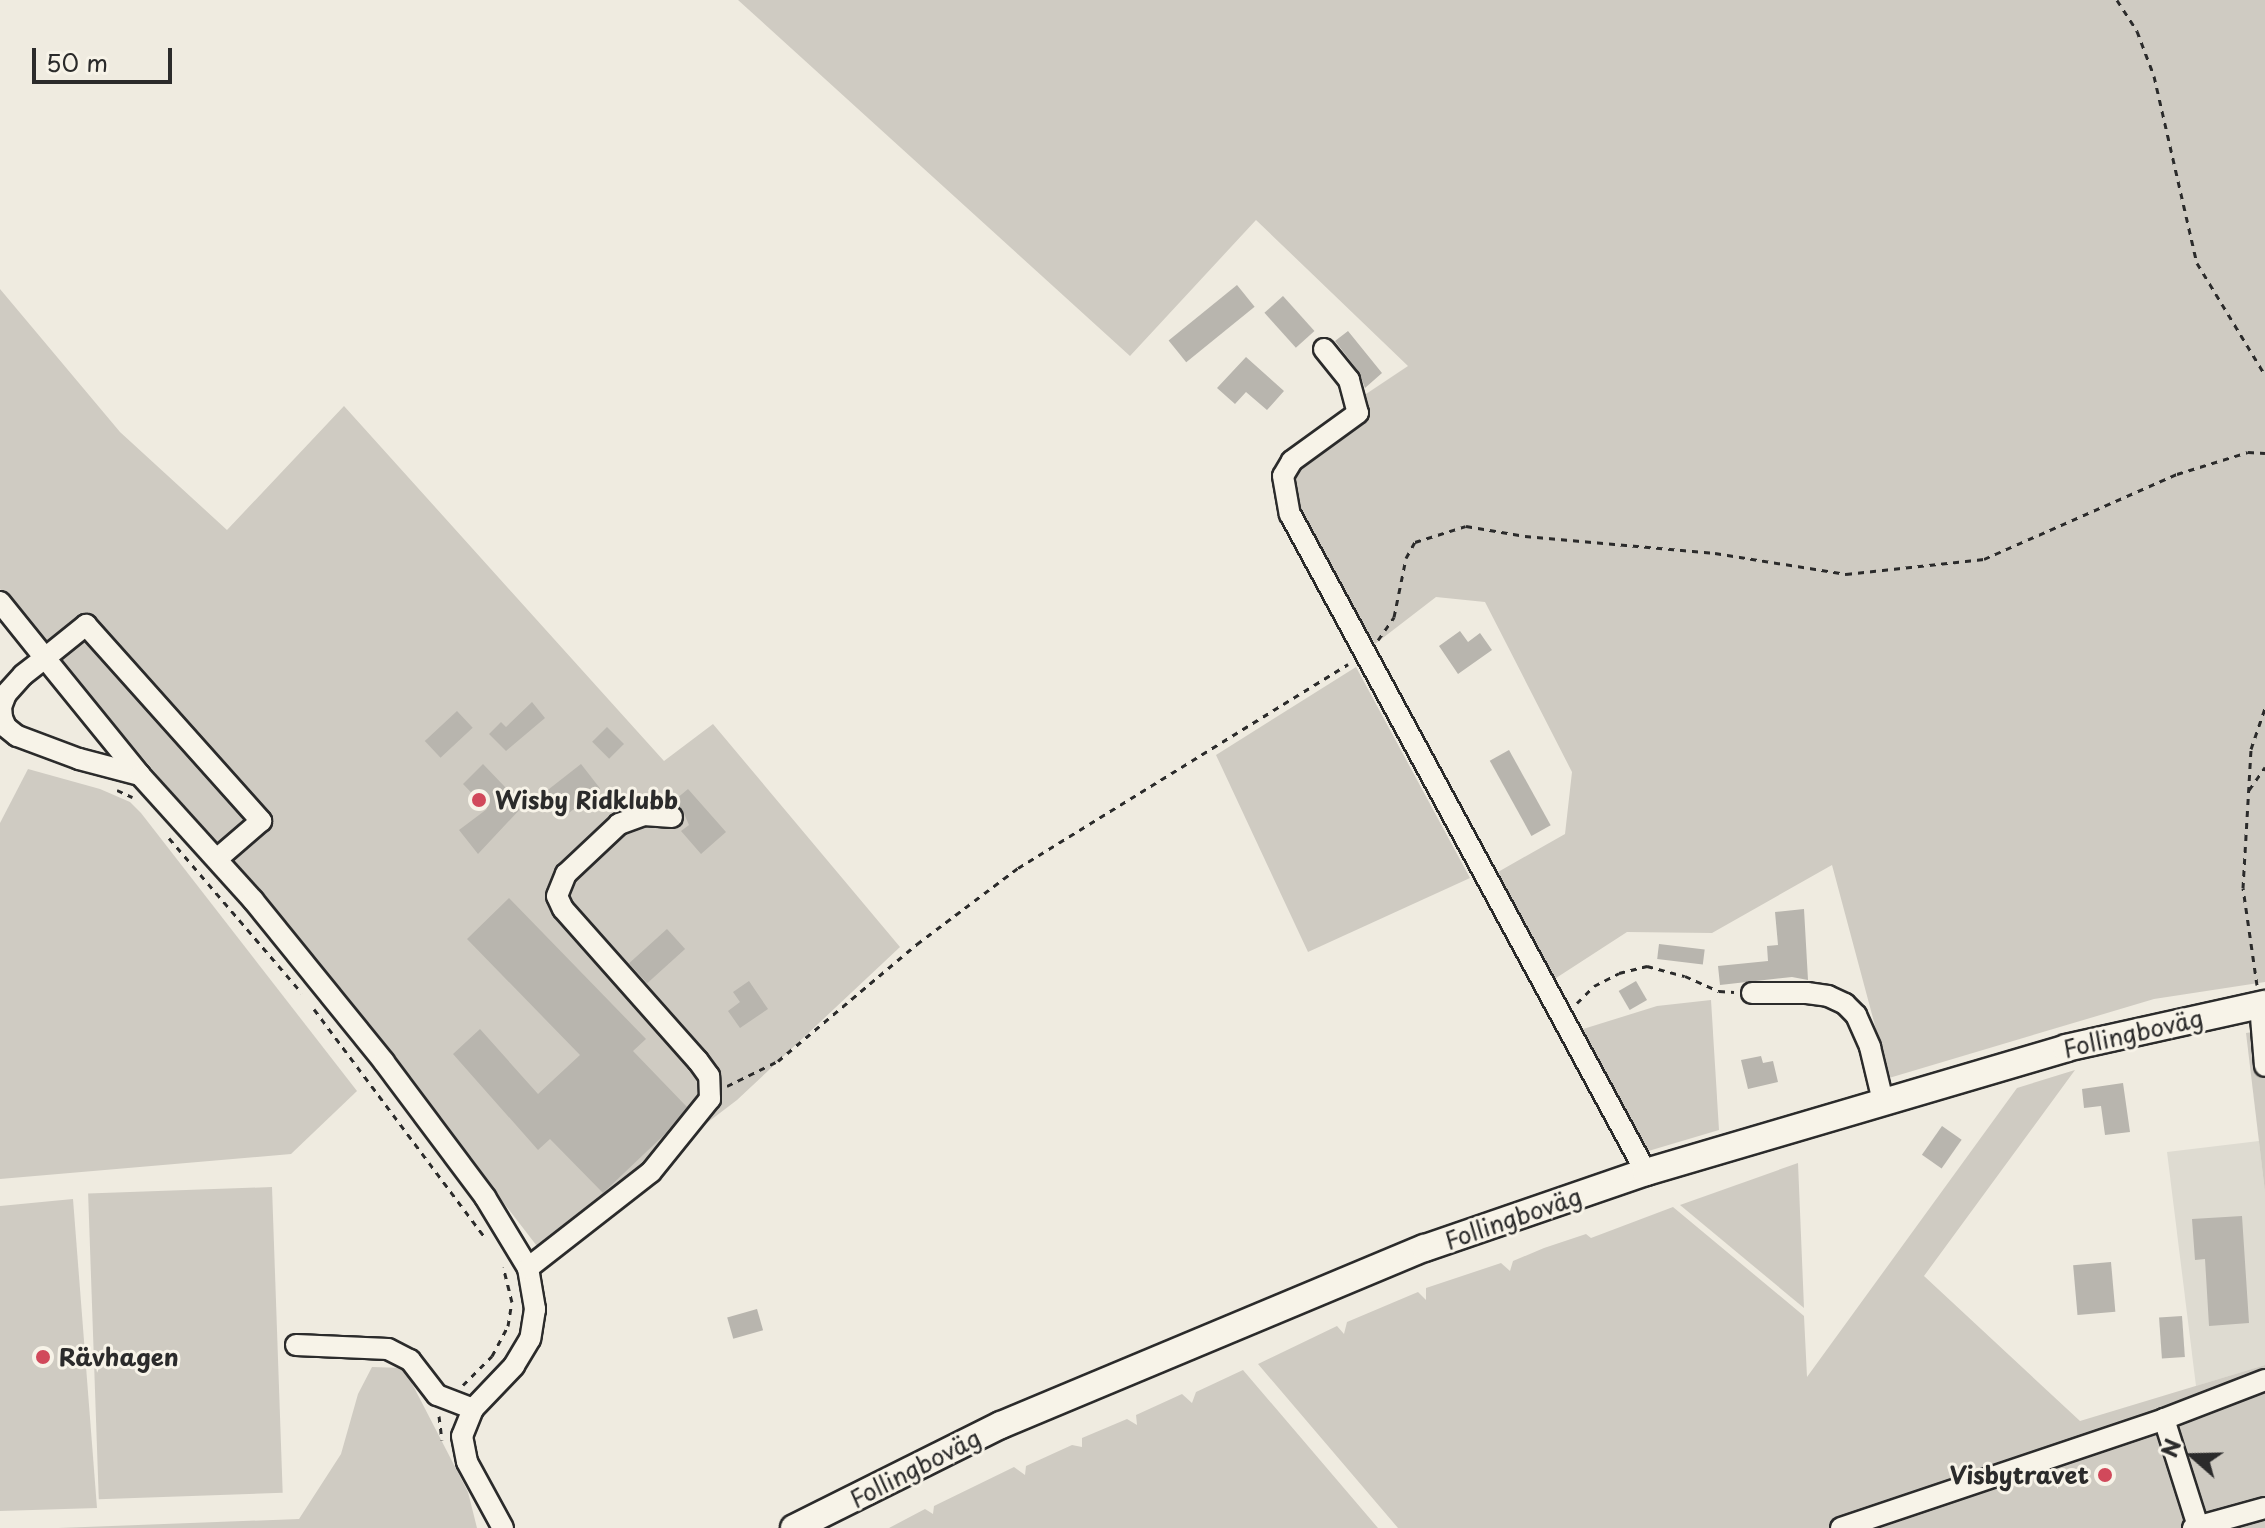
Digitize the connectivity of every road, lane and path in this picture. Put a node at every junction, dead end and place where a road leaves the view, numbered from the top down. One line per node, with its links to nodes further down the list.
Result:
1 (2117, 0): 3 (path)
2 (1324, 349): 6 (street)
3 (2265, 375)
4 (2265, 453): 6 (path)
5 (0, 602): 7 (street)
6 (1367, 651): 19 (street); 22 (path)
7 (45, 658): 10 (street); 10 (street); 16 (street)
8 (2265, 708): 12 (path)
9 (2265, 767): 12 (path)
10 (140, 775): 16 (street)
11 (115, 790): 13 (path)
12 (2249, 790): 18 (path)
13 (138, 800)
14 (672, 817): 22 (street)
15 (164, 832): 25 (path)
16 (217, 859): 27 (street)
17 (1752, 993): 19 (path); 23 (street)
18 (2262, 1004): 20 (street); 23 (main road, Follingboväg)
19 (1562, 1017): 24 (street)
20 (2264, 1046): 21 (street)
21 (2265, 1066)
22 (711, 1093): 27 (street)
23 (1883, 1101): 24 (main road, Follingboväg)
24 (1646, 1172): 38 (main road, Follingboväg)
25 (490, 1244)
26 (498, 1255): 30 (path)
27 (528, 1268): 31 (street)
28 (296, 1345): 30 (street)
29 (2265, 1380): 32 (street)
30 (450, 1402): 31 (street); 33 (path)
31 (473, 1409): 35 (street)
32 (2164, 1419): 36 (street); 39 (street)
33 (446, 1449)
34 (2265, 1508): 36 (street)
35 (499, 1519): 37 (street)
36 (2196, 1527)
37 (515, 1528)
38 (794, 1528)
39 (1841, 1528)

